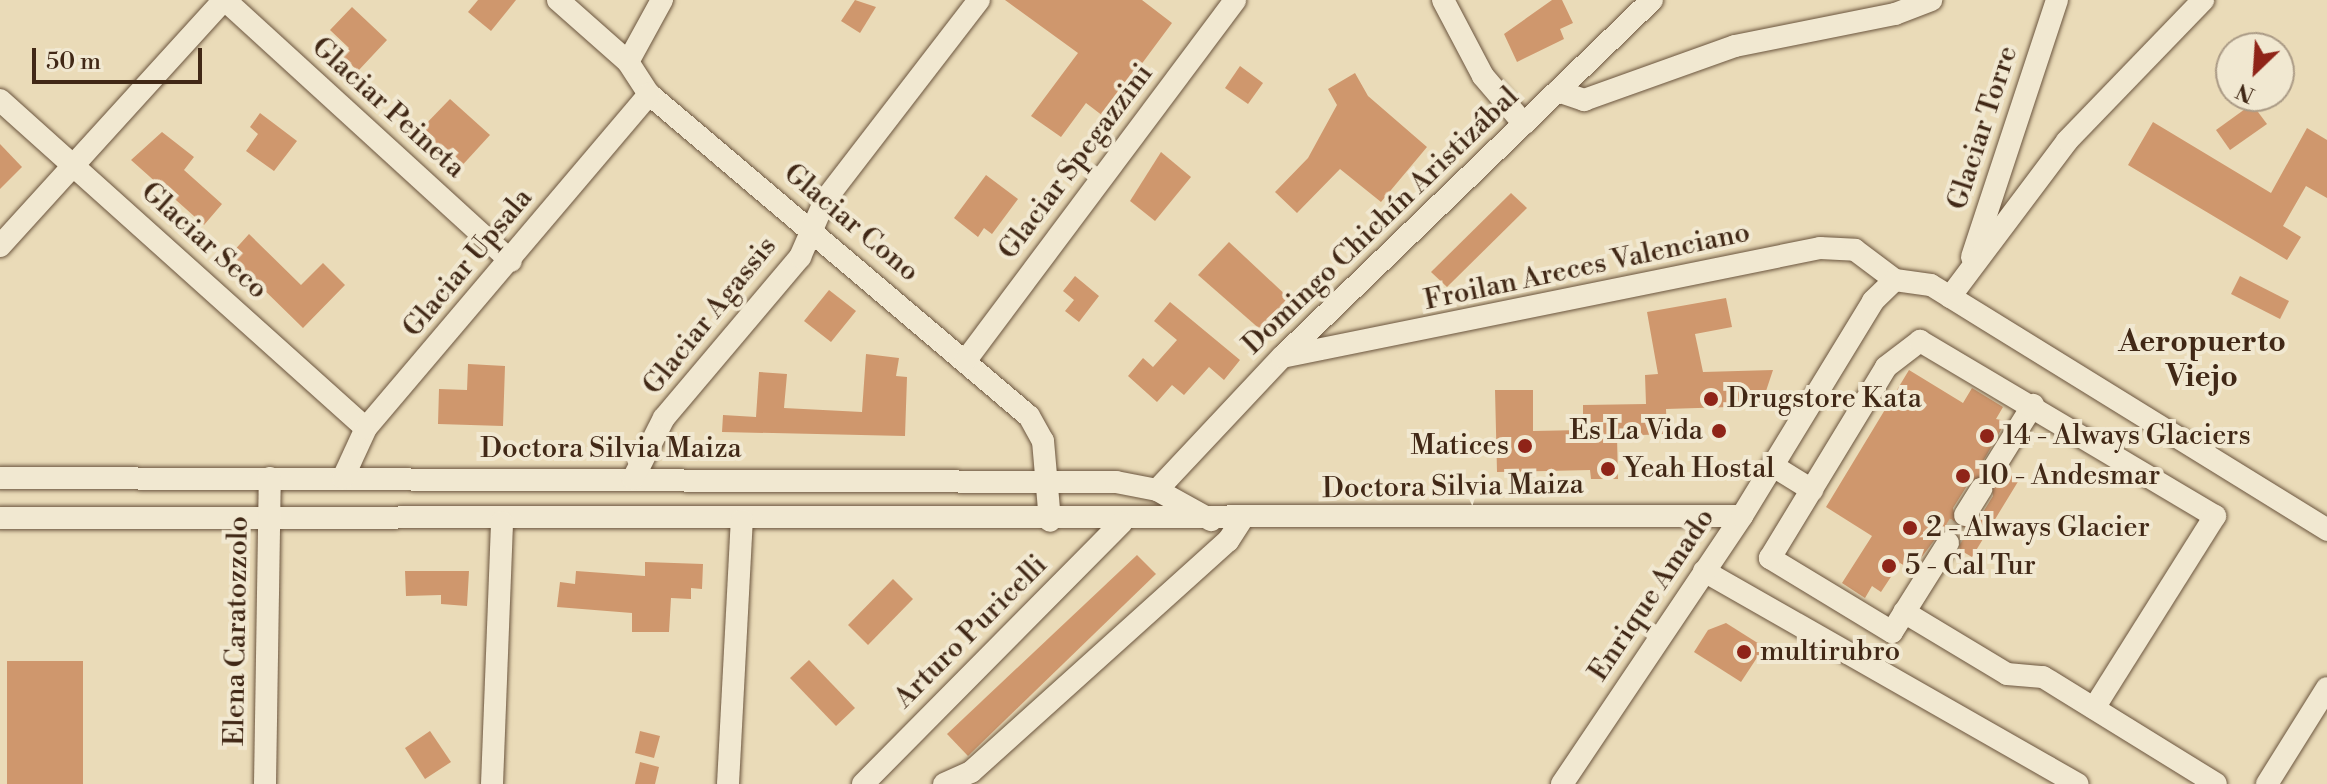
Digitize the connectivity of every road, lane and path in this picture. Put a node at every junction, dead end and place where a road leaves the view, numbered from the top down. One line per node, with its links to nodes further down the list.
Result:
1 (224, 0): 16 (street); 19 (street, Glaciar Peineta)
2 (558, 0): 11 (street, Glaciar Cono)
3 (662, 0): 11 (street)
4 (979, 0): 17 (street, Glaciar Agassis)
5 (1443, 0): 15 (street)
6 (1652, 0): 12 (street, Domingo Chichín Aristizábal)
7 (1931, 0): 12 (street)
8 (2057, 0): 20 (street, Glaciar Torre)
9 (2203, 0): 20 (street)
10 (1222, 5): 24 (street, Glaciar Spegazzini)
11 (628, 62): 13 (street, Glaciar Cono)
12 (1558, 91): 15 (street, Domingo Chichín Aristizábal)
13 (649, 94): 17 (street, Glaciar Cono); 19 (street, Glaciar Upsala)
14 (0, 100): 16 (street, Glaciar Seco)
15 (1524, 124): 23 (street, Domingo Chichín Aristizábal)
16 (74, 164): 18 (street); 26 (street, Glaciar Seco)
17 (812, 229): 24 (street, Glaciar Cono); 32 (street, Glaciar Agassis)
18 (0, 246)
19 (511, 261): 26 (street, Glaciar Upsala)
20 (1966, 276): 22 (street)
21 (1895, 280): 22 (street); 23 (street, Froilan Areces Valenciano); 27 (street, Enrique Amado)
22 (1950, 297): 47 (street)
23 (1282, 357): 35 (street, Domingo Chichín Aristizábal)
24 (966, 360): 33 (street, Glaciar Cono)
25 (2033, 405): 28 (street); 36 (street); 52 (street)
26 (366, 428): 31 (street, Glaciar Upsala)
27 (1773, 466): 36 (street); 38 (street, Enrique Amado)
28 (1995, 466)
29 (0, 478): 30 (street, Doctora Silvia Maiza)
30 (270, 478): 31 (street, Doctora Silvia Maiza); 40 (street, Elena Caratozzolo)
31 (343, 478): 32 (street, Doctora Silvia Maiza)
32 (633, 479): 33 (street, Doctora Silvia Maiza)
33 (1048, 480): 35 (street, Doctora Silvia Maiza); 42 (street, Glaciar Cono)
34 (1981, 489): 37 (street)
35 (1157, 490): 43 (street, Doctora Silvia Maiza)
36 (1812, 490): 50 (street)
37 (1965, 515)
38 (1742, 516): 44 (street, Doctora Silvia Maiza); 49 (street, Enrique Amado)
39 (0, 518): 40 (street, Doctora Silvia Maiza)
40 (269, 518): 45 (street, Doctora Silvia Maiza); 54 (street, Elena Caratozzolo)
41 (742, 520): 42 (street, Doctora Silvia Maiza); 45 (street, Doctora Silvia Maiza); 56 (street)
42 (1050, 521): 46 (street, Doctora Silvia Maiza)
43 (1212, 521): 44 (street, Doctora Silvia Maiza); 46 (street, Doctora Silvia Maiza)
44 (1241, 521): 58 (street)
45 (502, 522): 55 (street)
46 (1122, 522): 57 (street, Arturo Puricelli)
47 (2327, 530)
48 (1948, 543): 50 (street)
49 (1704, 571): 53 (street, Enrique Amado); 60 (street)
50 (1904, 612): 52 (street)
51 (2327, 688): 62 (street)
52 (2094, 708): 61 (street)
53 (1566, 777): 59 (street, Enrique Amado)
54 (265, 784)
55 (492, 784)
56 (728, 784)
57 (863, 784)
58 (944, 784)
59 (1551, 784)
60 (2078, 784)
61 (2216, 784)
62 (2267, 784)

